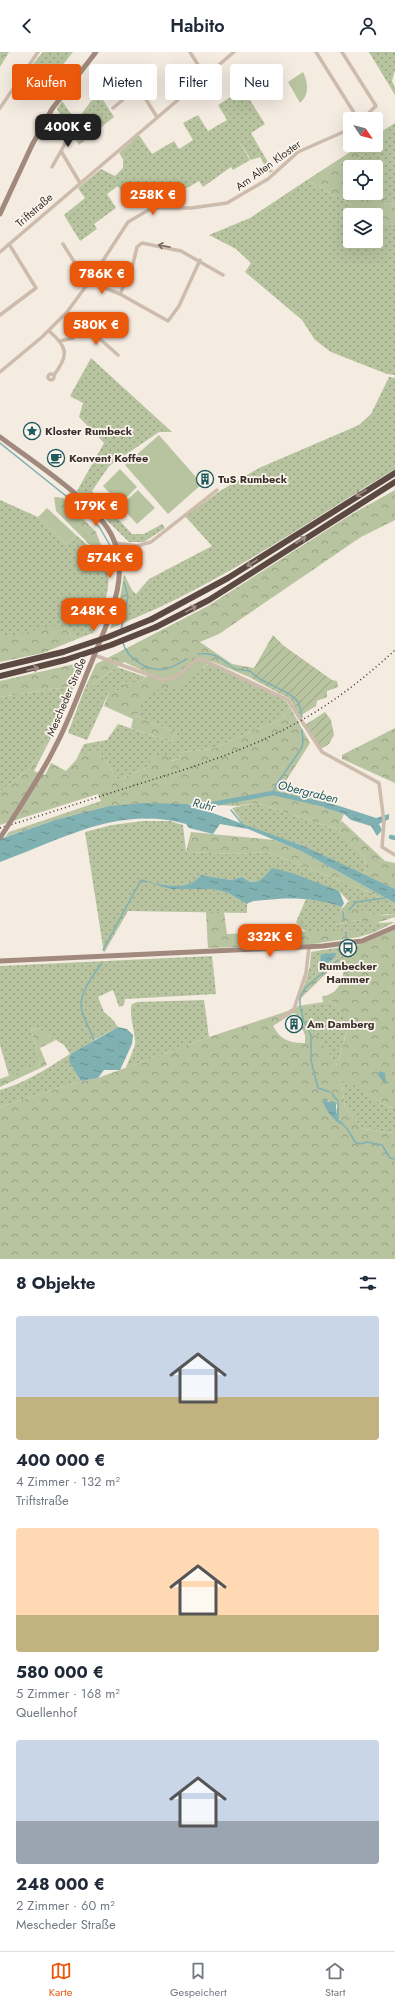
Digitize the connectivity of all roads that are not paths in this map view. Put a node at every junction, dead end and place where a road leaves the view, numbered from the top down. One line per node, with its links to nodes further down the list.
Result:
1 (38, 52): 10 (street)
2 (96, 52): 20 (street)
3 (190, 52): 7 (street)
4 (234, 52): 8 (street, Triftstraße)
5 (316, 52): 12 (street)
6 (342, 52): 13 (street)
7 (198, 64)
8 (220, 64)
9 (177, 100): 14 (street, Triftstraße)
10 (0, 108)
11 (113, 108): 14 (street)
12 (354, 112)
13 (370, 112)
14 (157, 117): 19 (street, Triftstraße)
15 (343, 132): 26 (street, Am Alten Kloster)
16 (68, 138): 17 (street)
17 (61, 152): 18 (street); 19 (street)
18 (52, 168)
19 (80, 183): 21 (street, Triftstraße)
20 (0, 214)
21 (9, 244): 23 (street, Triftstraße); 28 (street)
22 (62, 244): 26 (street)
23 (0, 252)
24 (200, 260): 25 (street); 27 (street, one-way to 27); 27 (street)
25 (223, 276)
26 (88, 283): 27 (street); 31 (street, Am Alten Kloster)
27 (120, 294)
28 (0, 315)
29 (90, 317): 30 (street)
30 (84, 325): 32 (street); 33 (street)
31 (49, 331): 32 (street); 34 (street, Am Alten Kloster)
32 (60, 341): 35 (street)
33 (118, 354)
34 (0, 372)
35 (54, 375)
36 (0, 437): 40 (street, Mescheder Straße)
37 (395, 473): 42 (highway, one-way to 42, bridge)
38 (395, 482): 43 (highway, one-way to 38, bridge)
39 (217, 490): 40 (street)
40 (115, 543): 41 (street, Mescheder Straße)
41 (94, 655): 44 (street, Mescheder Straße, bridge); 45 (street)
42 (0, 667)
43 (0, 676)
44 (0, 838)
45 (395, 854)
46 (395, 927): 47 (street)
47 (309, 947): 48 (street); 49 (street)
48 (0, 961)
49 (281, 1018)

